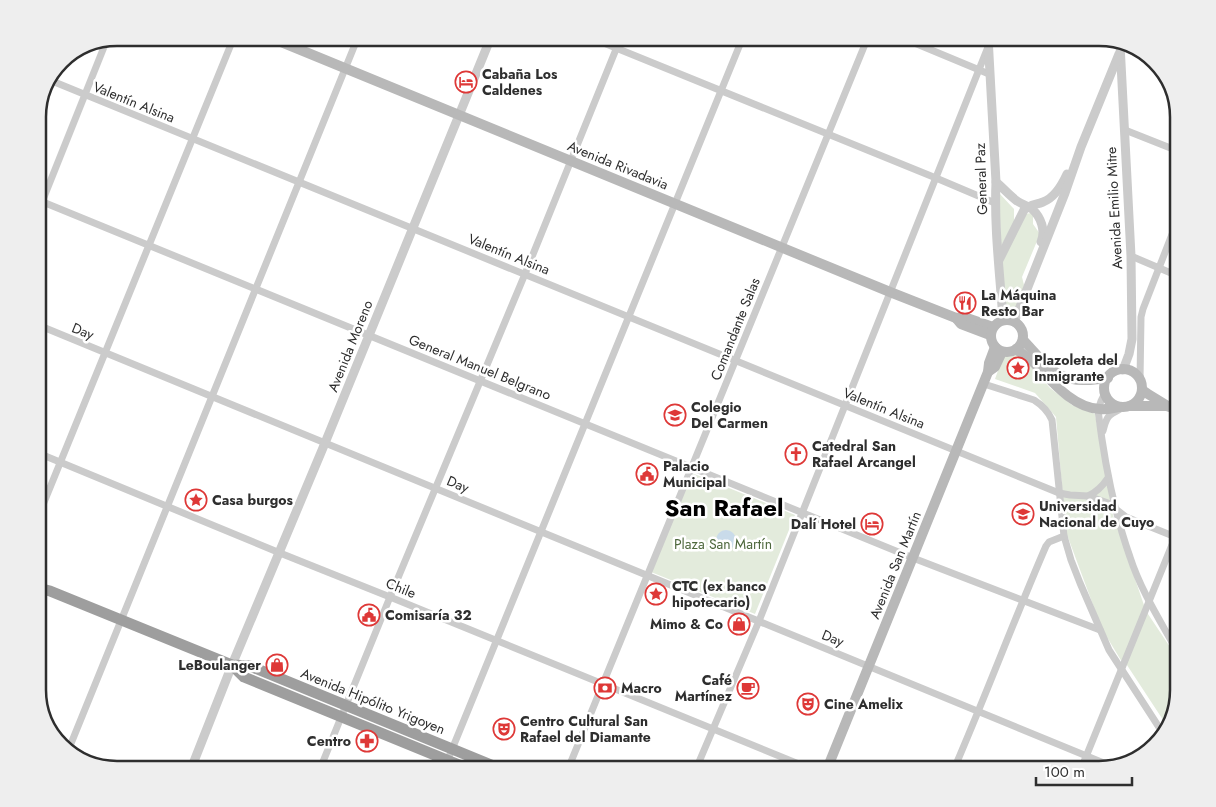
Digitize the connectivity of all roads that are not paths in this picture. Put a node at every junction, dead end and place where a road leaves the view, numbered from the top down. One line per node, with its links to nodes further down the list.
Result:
1 (231, 46): 25 (street)
2 (289, 46): 16 (main road, Avenida Rivadavia)
3 (355, 46): 16 (street)
4 (489, 46): 22 (street, Avenida Moreno)
5 (609, 46): 13 (street)
6 (617, 46): 13 (street)
7 (740, 46): 20 (street)
8 (865, 46): 24 (street, Comandante Salas)
9 (920, 46): 17 (street)
10 (987, 46): 17 (street)
11 (988, 46): 18 (street, General Paz)
12 (104, 48): 21 (street)
13 (616, 49): 20 (street); 28 (street)
14 (1120, 50): 26 (street)
15 (1121, 50): 23 (street, Avenida Emilio Mitre)
16 (345, 69): 22 (main road, Avenida Rivadavia); 31 (street)
17 (979, 70): 18 (street); 29 (street)
18 (989, 74): 30 (street, General Paz)
19 (56, 83): 21 (street, Valentín Alsina)
20 (721, 91): 24 (street); 35 (street)
21 (85, 95): 25 (street, Valentín Alsina); 32 (street)
22 (460, 115): 28 (main road, Avenida Rivadavia); 37 (street, Avenida Moreno)
23 (1124, 130): 27 (street); 41 (street, Avenida Emilio Mitre)
24 (827, 135): 29 (street); 40 (street, Comandante Salas)
25 (192, 139): 31 (street, Valentín Alsina); 39 (street)
26 (1081, 147): 36 (street); 46 (street)
27 (1170, 148)
28 (571, 161): 35 (main road, Avenida Rivadavia); 45 (street)
29 (936, 178): 34 (street); 48 (street)
30 (996, 182): 34 (street, General Paz); 36 (street)
31 (299, 183): 37 (street, Valentín Alsina); 47 (street)
32 (46, 187)
33 (46, 203): 39 (street, General Manuel Belgrano)
34 (995, 203): 42 (street, General Paz)
35 (674, 204): 40 (main road, Avenida Rivadavia); 49 (street)
36 (1028, 206): 42 (street); 46 (street)
37 (413, 229): 45 (street, Valentín Alsina); 54 (street, Avenida Moreno)
38 (1170, 239): 43 (street)
39 (148, 245): 47 (street, General Manuel Belgrano); 58 (street)
40 (781, 248): 48 (main road, Avenida Rivadavia); 59 (street, Comandante Salas)
41 (1131, 256): 43 (street); 60 (street, Avenida Emilio Mitre)
42 (998, 262): 50 (street, General Paz)
43 (1158, 268): 44 (street); 64 (street)
44 (1170, 273)
45 (525, 274): 49 (street, Valentín Alsina); 62 (street)
46 (1029, 284): 51 (street)
47 (256, 289): 54 (street, General Manuel Belgrano); 66 (street)
48 (890, 292): 53 (main road, Avenida Rivadavia); 67 (street)
49 (628, 317): 59 (street, Valentín Alsina); 72 (street)
50 (1003, 320): 51 (main road); 53 (main road)
51 (1014, 322): 55 (main road)
52 (46, 328): 58 (street, Day)
53 (992, 331): 56 (main road)
54 (369, 336): 62 (street, General Manuel Belgrano); 74 (street, Avenida Moreno)
55 (1023, 340): 57 (main road); 61 (main road)
56 (998, 349): 57 (main road); 63 (main road, Avenida San Martín)
57 (1016, 349): 71 (main road)
58 (105, 353): 66 (street, Day); 77 (street)
59 (735, 361): 67 (street, Valentín Alsina); 78 (street, Comandante Salas)
60 (1123, 370): 61 (main road); 64 (main road)
61 (1108, 378): 65 (main road)
62 (481, 381): 72 (street, General Manuel Belgrano); 80 (street)
63 (984, 384): 75 (main road, Avenida San Martín); 81 (street)
64 (1141, 385): 68 (main road); 69 (main road)
65 (1105, 393): 69 (main road); 71 (street)
66 (212, 397): 74 (street, Day); 84 (street)
67 (845, 406): 75 (street, Valentín Alsina); 86 (street)
68 (1167, 406): 69 (main road); 70 (main road)
69 (1124, 407): 71 (main road); 73 (street)
70 (1170, 407)
71 (1098, 410): 73 (street)
72 (585, 424): 78 (street, General Manuel Belgrano); 87 (street)
73 (1102, 437): 79 (street)
74 (325, 443): 80 (street, Day); 90 (street, Avenida Moreno)
75 (956, 451): 81 (street, Valentín Alsina); 92 (main road, Avenida San Martín)
76 (46, 456): 77 (street, Chile)
77 (60, 462): 83 (street); 84 (street, Chile)
78 (692, 467): 86 (street, General Manuel Belgrano); 93 (street, Comandante Salas)
79 (1108, 478): 82 (street); 85 (street)
80 (436, 488): 87 (street, Day); 97 (street)
81 (1059, 493): 82 (street, Valentín Alsina); 89 (street)
82 (1088, 496): 85 (street, Valentín Alsina)
83 (46, 497)
84 (168, 506): 90 (street, Chile); 100 (street)
85 (1115, 509): 88 (street, Valentín Alsina); 99 (street)
86 (802, 512): 92 (street, General Manuel Belgrano); 101 (street)
87 (541, 532): 93 (street, Day); 104 (street)
88 (1170, 532)
89 (1064, 536): 98 (street); 102 (street)
90 (280, 553): 97 (street, Chile); 105 (street, Avenida Moreno)
91 (1170, 554): 99 (street)
92 (913, 558): 98 (street, General Manuel Belgrano); 106 (main road, Avenida San Martín)
93 (648, 576): 101 (street, Day); 108 (street, Comandante Salas)
94 (46, 588): 96 (highway, Avenida Hipólito Yrigoyen)
95 (46, 590): 96 (highway, Avenida Hipólito Yrigoyen)
96 (50, 591): 100 (highway, Avenida Hipólito Yrigoyen)
97 (390, 597): 104 (street, Chile); 109 (street)
98 (1022, 601): 102 (street, General Manuel Belgrano); 110 (street)
99 (1150, 602): 103 (street); 107 (street)
100 (122, 620): 105 (highway, Avenida Hipólito Yrigoyen); 114 (street)
101 (759, 621): 106 (street, Day); 113 (street)
102 (1100, 630): 107 (street)
103 (1170, 638)
104 (497, 641): 108 (street, Chile); 115 (street)
105 (232, 665): 109 (highway, Avenida Hipólito Yrigoyen); 111 (highway, Avenida Hipólito Yrigoyen); 117 (street, Avenida Moreno)
106 (869, 666): 110 (street, Day); 125 (main road, Avenida San Martín)
107 (1122, 670): 112 (street); 116 (street)
108 (603, 684): 113 (street, Chile); 122 (street, Comandante Salas)
109 (346, 706): 111 (street); 115 (highway, Avenida Hipólito Yrigoyen)
110 (978, 712): 116 (street, Day); 126 (street)
111 (341, 717): 118 (street); 119 (highway, Avenida Hipólito Yrigoyen)
112 (1159, 727)
113 (713, 730): 123 (street); 124 (street, Chile)
114 (71, 743)
115 (452, 749): 120 (street); 121 (highway, Avenida Hipólito Yrigoyen)
116 (1086, 756): 127 (street); 128 (street, Day)
117 (195, 761)
118 (324, 761)
119 (436, 761)
120 (447, 761)
121 (480, 761)
122 (572, 761)
123 (700, 761)
124 (789, 761)
125 (831, 761)
126 (958, 761)
127 (1084, 761)
128 (1098, 761)

